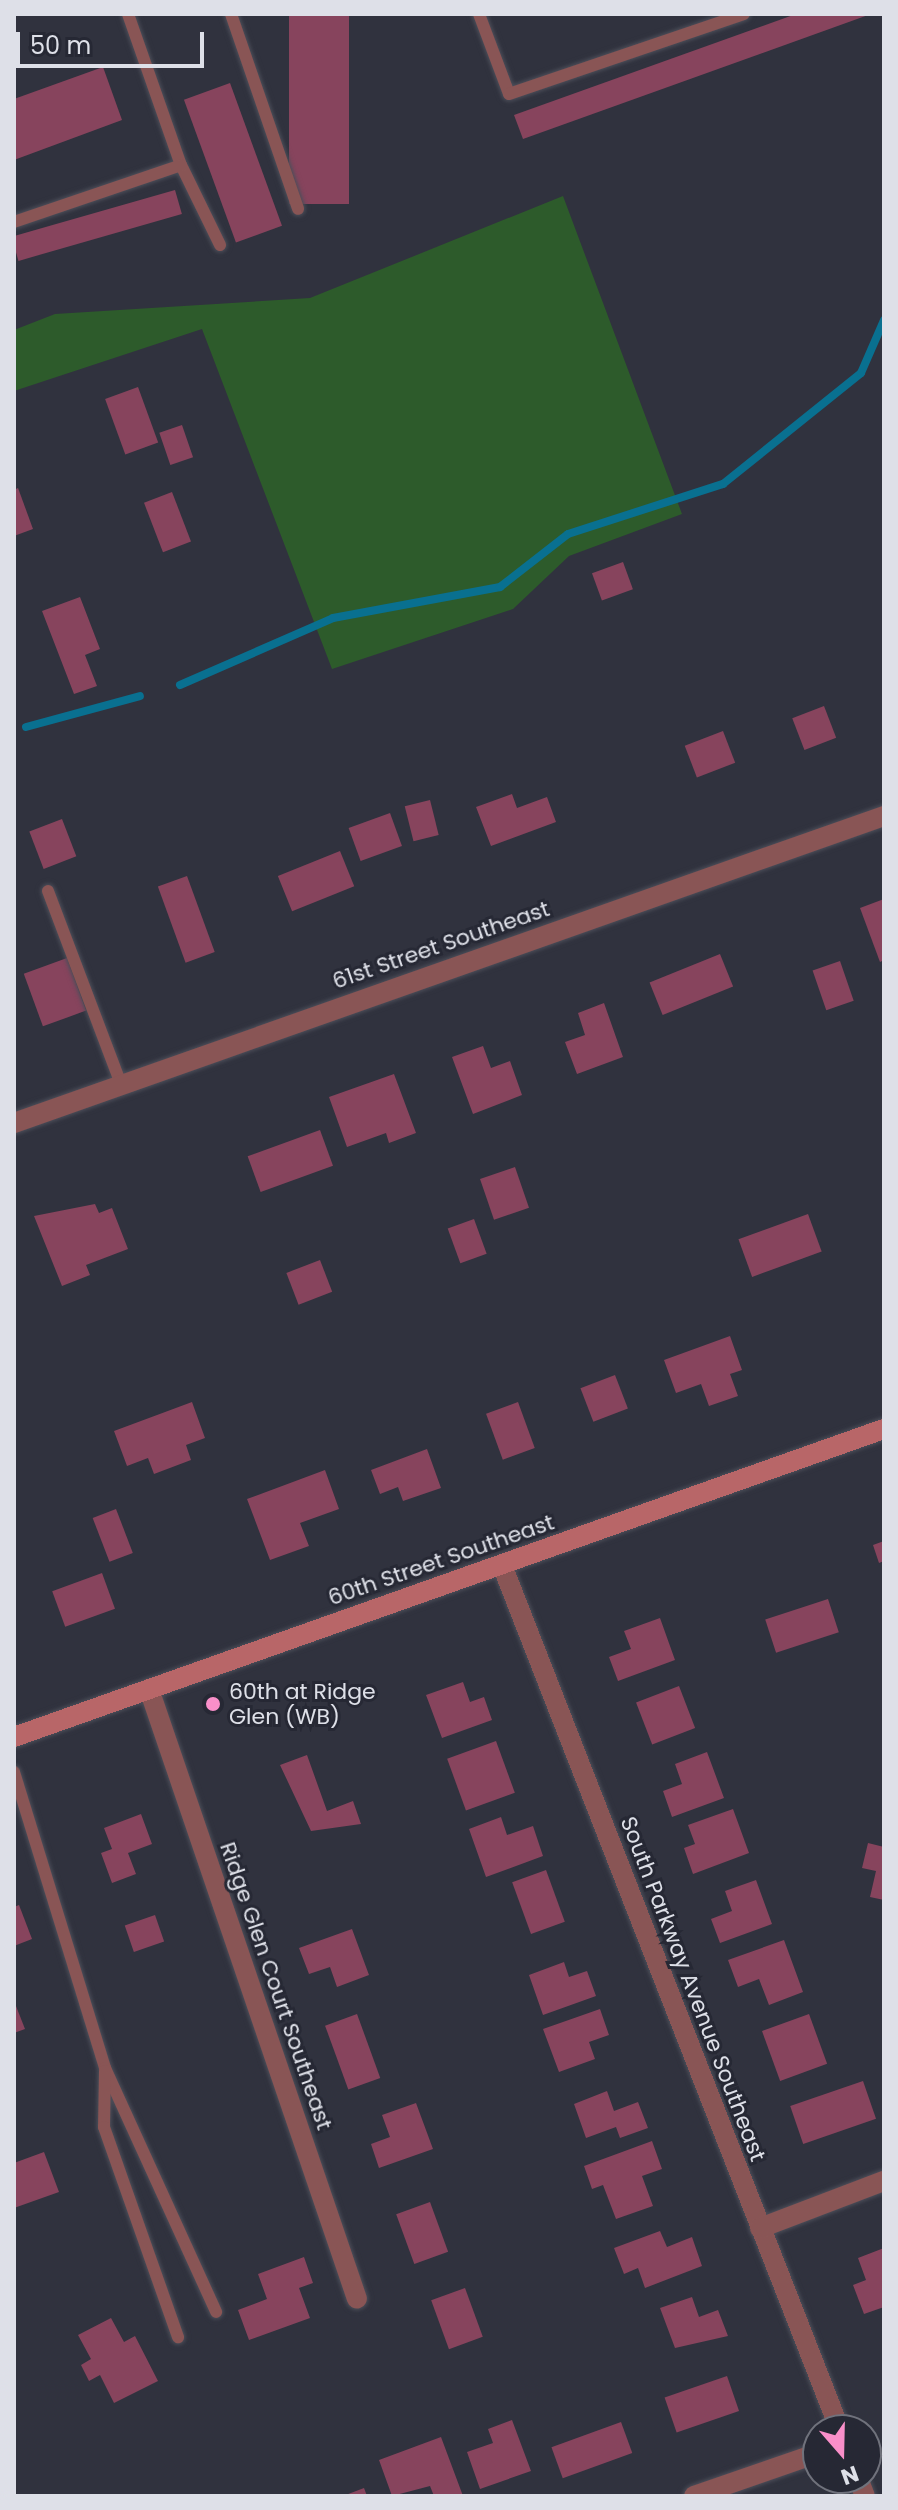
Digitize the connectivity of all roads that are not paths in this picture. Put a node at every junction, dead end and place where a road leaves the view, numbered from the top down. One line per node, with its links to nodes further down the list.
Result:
1 (128, 14): 5 (lane)
2 (231, 14): 6 (lane)
3 (479, 14): 4 (lane)
4 (744, 14)
5 (181, 165): 7 (lane); 8 (lane)
6 (298, 209)
7 (14, 222)
8 (220, 245)
9 (884, 816): 11 (street, 61st Street Southeast)
10 (48, 891): 11 (lane)
11 (121, 1084): 12 (street, 61st Street Southeast)
12 (14, 1123)
13 (884, 1429): 14 (main road, 60th Street Southeast)
14 (502, 1565): 15 (main road, 60th Street Southeast); 20 (street, South Parkway Avenue Southeast)
15 (149, 1689): 16 (main road, 60th Street Southeast); 21 (street, Ridge Glen Court Southeast)
16 (14, 1737)
17 (14, 1772): 18 (lane)
18 (105, 2068): 22 (lane); 23 (lane)
19 (884, 2181): 20 (street)
20 (760, 2228): 24 (street, South Parkway Avenue Southeast)
21 (357, 2299)
22 (216, 2312)
23 (178, 2337)
24 (834, 2414)
25 (802, 2459): 26 (street)
26 (694, 2496)

